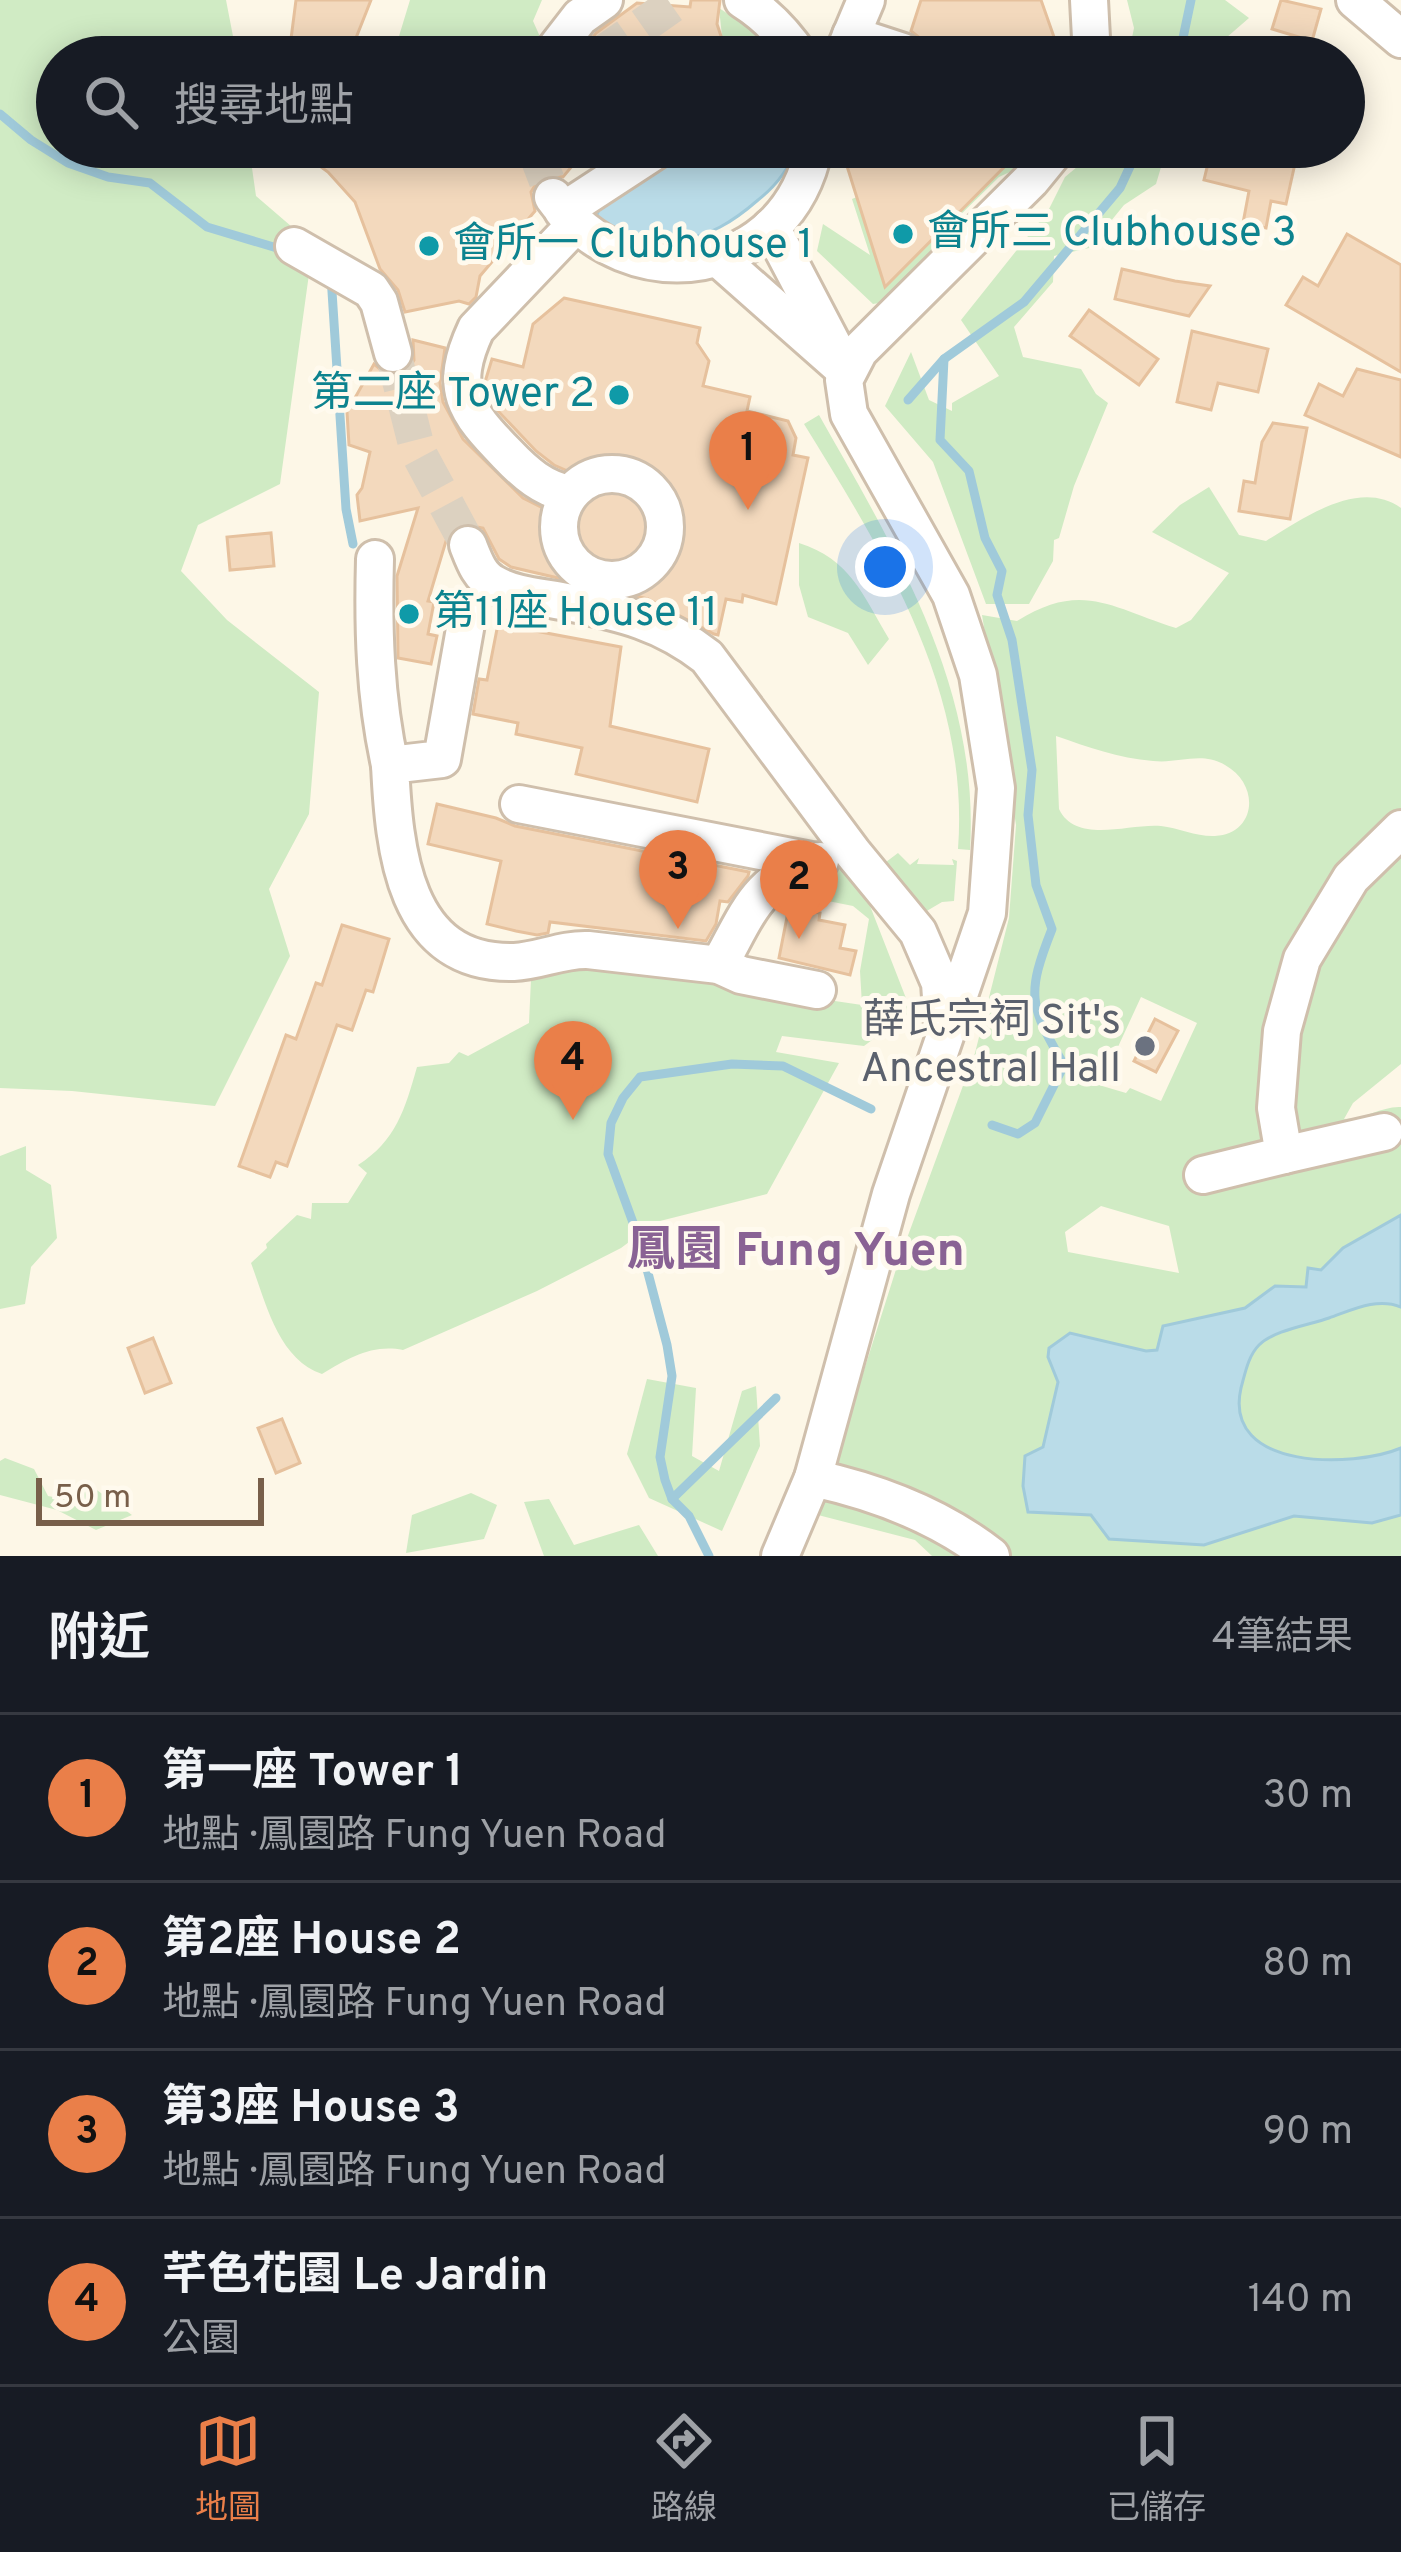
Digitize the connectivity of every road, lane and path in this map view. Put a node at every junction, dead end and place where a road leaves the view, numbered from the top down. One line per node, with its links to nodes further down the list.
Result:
1 (604, 0): 6 (street)
2 (743, 0): 7 (street)
3 (866, 0): 8 (street)
4 (1090, 0): 9 (street)
5 (1355, 0): 10 (street)
6 (566, 36)
7 (783, 36)
8 (851, 36)
9 (1091, 36)
10 (1401, 39)
11 (629, 168): 14 (street)
12 (810, 168): 15 (street)
13 (1041, 168): 19 (street)
14 (564, 211): 17 (street); 20 (street)
15 (771, 227): 17 (street); 19 (street)
16 (294, 246): 18 (street)
17 (718, 258): 19 (street)
18 (393, 353)
19 (847, 372): 31 (street)
20 (570, 494)
21 (468, 545): 27 (street)
22 (375, 559): 24 (street)
23 (468, 612): 24 (street)
24 (390, 765): 29 (street)
25 (519, 804): 28 (street)
26 (1401, 829): 33 (street)
27 (853, 854): 28 (street); 31 (street)
28 (817, 862): 29 (street)
29 (719, 965): 30 (street)
30 (817, 990)
31 (945, 1042): 35 (street)
32 (1384, 1132): 33 (street)
33 (1284, 1155): 34 (street)
34 (1203, 1175)
35 (813, 1478): 36 (street); 37 (street)
36 (780, 1556)
37 (992, 1556)

